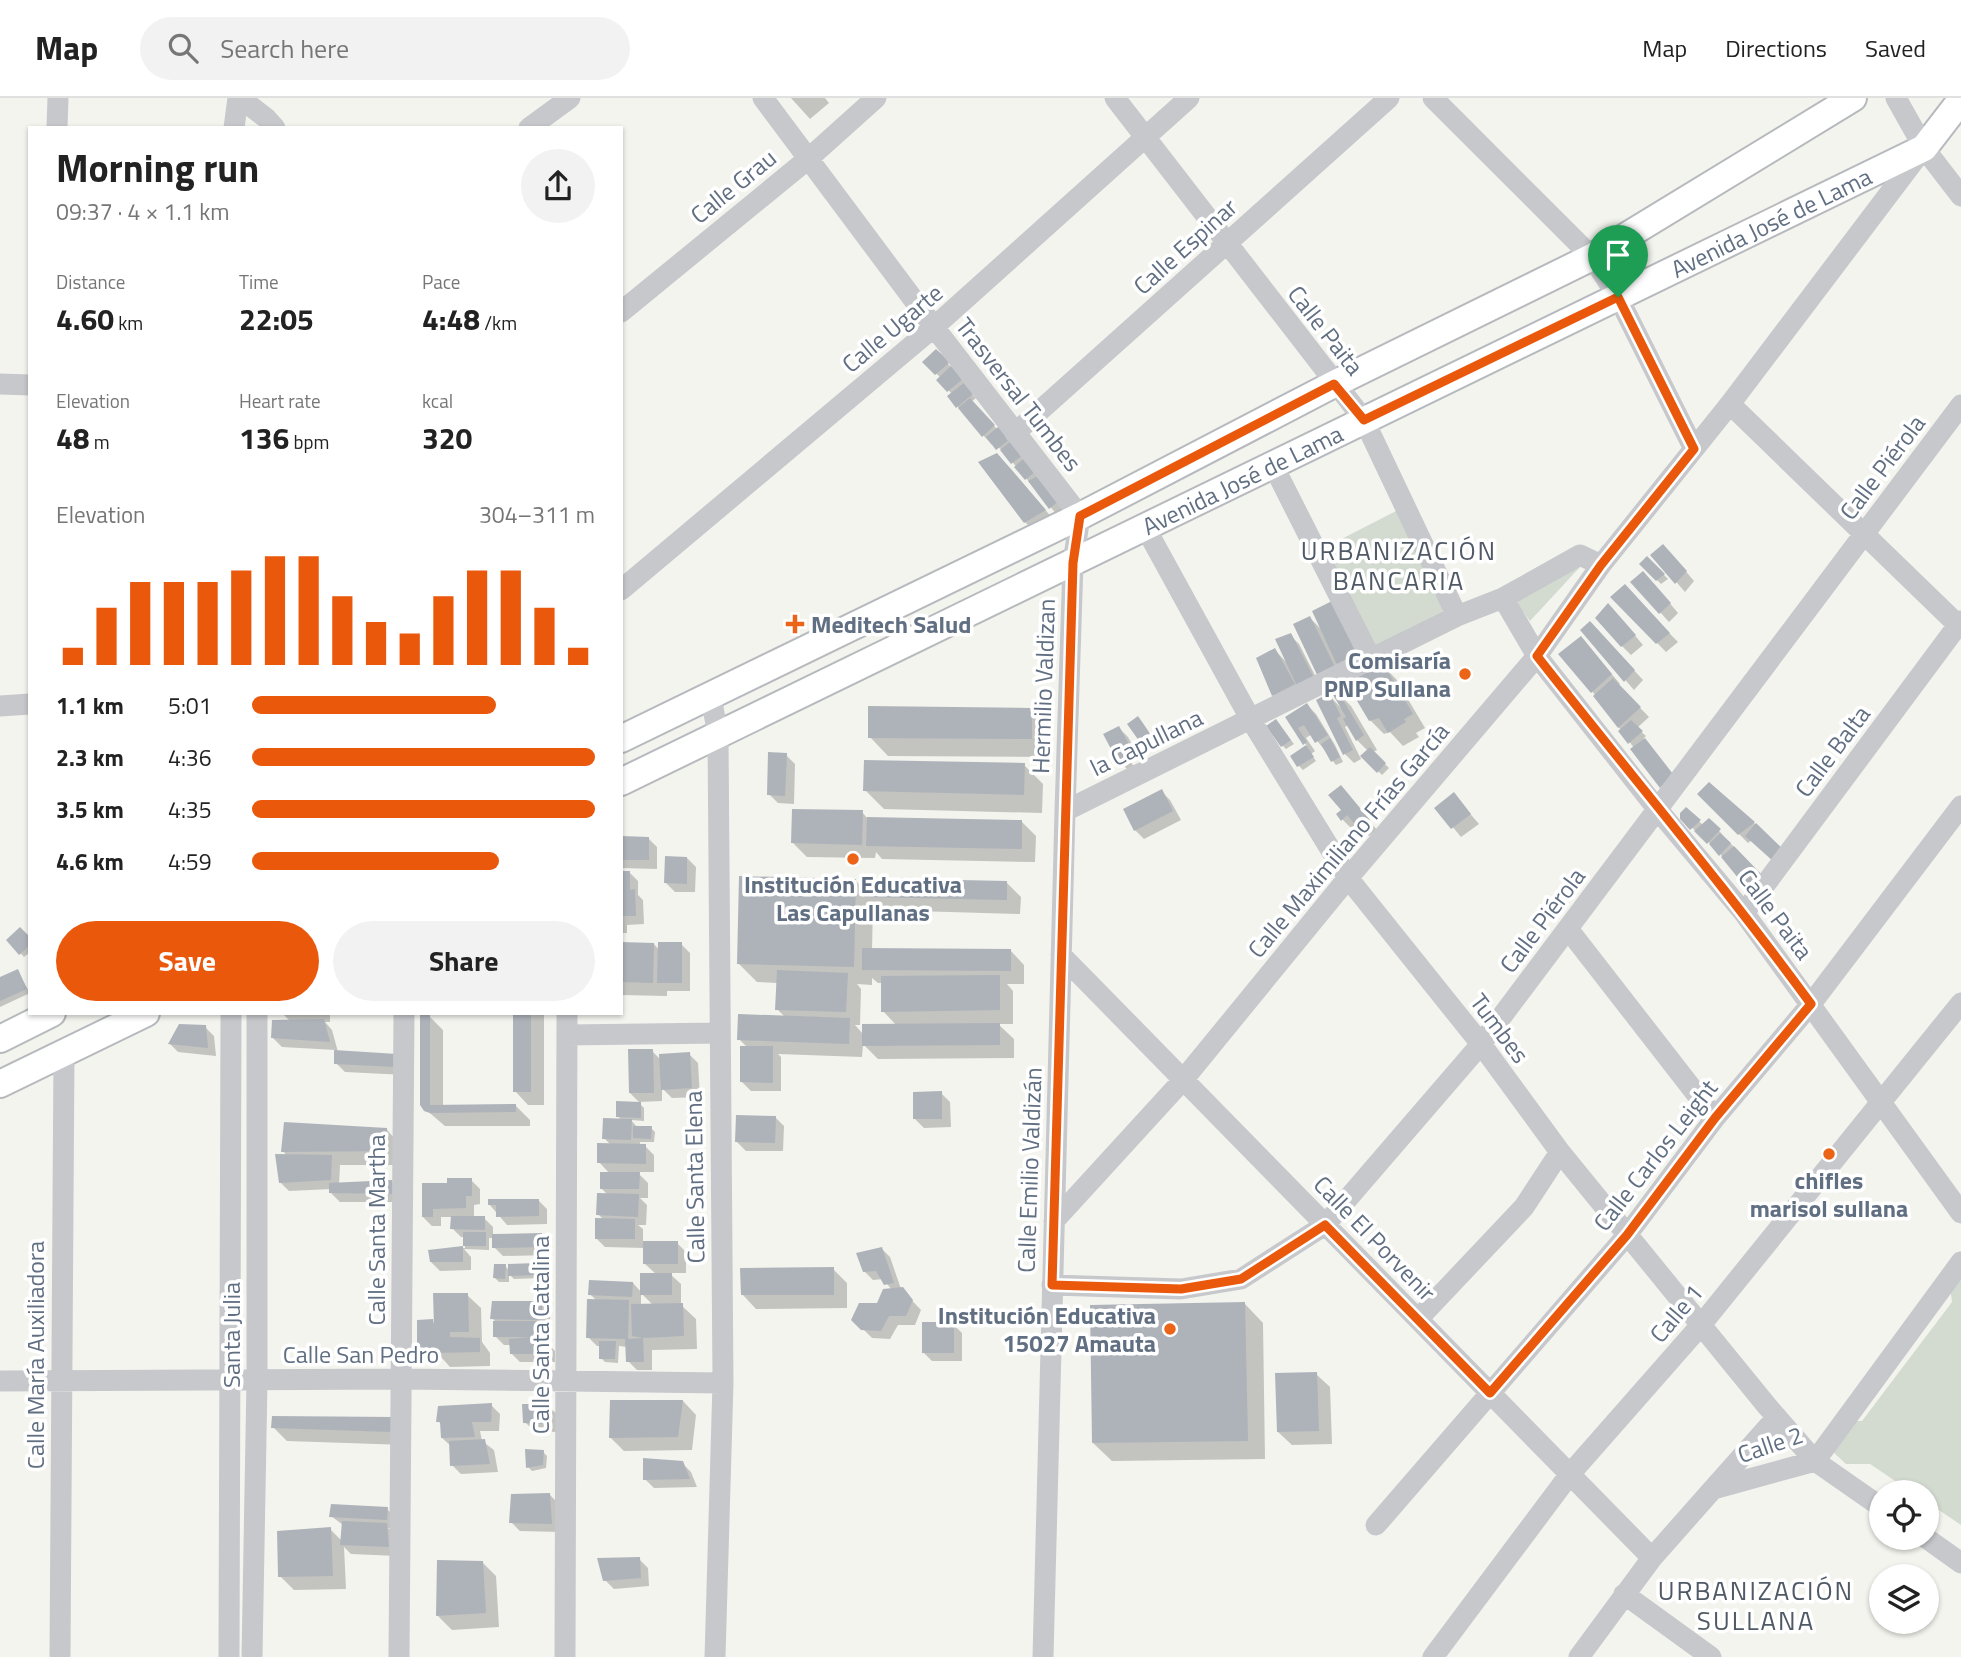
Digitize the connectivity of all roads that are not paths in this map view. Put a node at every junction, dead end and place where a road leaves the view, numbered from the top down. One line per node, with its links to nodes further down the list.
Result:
1 (58, 98): 13 (street)
2 (239, 98): 14 (street); 15 (street)
3 (570, 98): 16 (street)
4 (763, 98): 19 (street, Trasversal Tumbes)
5 (876, 98): 19 (street, Calle Grau)
6 (1115, 98): 17 (street, Calle Paita)
7 (1189, 98): 17 (street, Calle Ugarte)
8 (1390, 98): 21 (street, Calle Espinar)
9 (1433, 98): 22 (street)
10 (1853, 98): 22 (main road, Avenida José de Lama)
11 (1896, 98): 18 (street)
12 (1961, 100): 18 (main road, Avenida José de Lama)
13 (57, 126)
14 (234, 126)
15 (273, 126)
16 (532, 126)
17 (1145, 139): 21 (street, Calle Paita); 25 (street, Calle Ugarte)
18 (1924, 148): 20 (street); 23 (main road, Avenida José de Lama); 29 (street, Calle Maximiliano Frías García)
19 (808, 159): 24 (street, Calle Grau); 25 (street, Trasversal Tumbes)
20 (1961, 196)
21 (1227, 244): 27 (street, Calle Paita); 32 (street, Calle Espinar)
22 (1592, 257): 23 (street); 27 (main road, Avenida José de Lama)
23 (1618, 297): 31 (main road, Avenida José de Lama); 33 (street)
24 (623, 310)
25 (934, 327): 32 (street, Trasversal Tumbes); 40 (street, Calle Ugarte)
26 (0, 384): 28 (street)
27 (1334, 384): 31 (street, Calle Paita); 35 (main road, Avenida José de Lama)
28 (28, 385)
29 (1730, 404): 33 (street, Calle Maximiliano Frías García); 37 (street)
30 (1961, 405): 37 (street, Calle Piérola)
31 (1364, 420): 34 (main road, Avenida José de Lama); 42 (street, Calle Paita)
32 (1015, 433): 35 (street, Trasversal Tumbes)
33 (1694, 449): 39 (street, Calle Maximiliano Frías García)
34 (1273, 465): 36 (main road, Avenida José de Lama); 45 (street)
35 (1080, 516): 38 (street); 46 (main road, Avenida José de Lama)
36 (1145, 527): 38 (main road, Avenida José de Lama); 49 (street, Tumbes)
37 (1865, 535): 43 (street); 54 (street, Calle Piérola)
38 (1073, 563): 50 (main road, Avenida José de Lama); 55 (street, Hermilio Valdizan)
39 (1601, 565): 41 (street, la Capullana); 44 (street, Calle Maximiliano Frías García)
40 (623, 588)
41 (1503, 598): 42 (street, la Capullana); 44 (street, Calle Paita)
42 (1457, 616): 45 (street, la Capullana)
43 (1960, 625): 57 (street, Calle Balta)
44 (1537, 656): 54 (street, Calle Paita); 56 (street, Calle Maximiliano Frías García)
45 (1371, 659): 49 (street, la Capullana)
46 (711, 697): 50 (street, Calle Santa Elena); 51 (main road, Avenida José de Lama)
47 (28, 704): 48 (street)
48 (0, 706)
49 (1251, 720): 55 (street, la Capullana); 56 (street, Tumbes)
50 (718, 735): 52 (main road, Avenida José de Lama); 68 (street, Calle Santa Elena)
51 (623, 737)
52 (623, 781)
53 (1961, 806): 61 (street, Calle Carlos Leight)
54 (1658, 810): 57 (street, Calle Paita); 58 (street, Calle Piérola)
55 (1065, 811): 59 (street, Calle Emilio Valdizán)
56 (1348, 878): 71 (street, Tumbes); 73 (street, Calle Maximiliano Frías García)
57 (1744, 913): 61 (street, Calle Paita)
58 (1568, 929): 71 (street, Calle Piérola); 76 (street)
59 (1061, 955): 73 (street, Calle El Porvenir); 79 (street, Calle Emilio Valdizán)
60 (1961, 1003): 75 (street, Calle 1)
61 (1811, 1004): 75 (street, Calle Paita); 76 (street, Calle Carlos Leight)
62 (48, 1015): 70 (main road)
63 (142, 1015): 72 (main road)
64 (231, 1015): 88 (street, Santa Julia)
65 (257, 1015): 89 (street, Santa Julia)
66 (404, 1015): 86 (street, Calle Santa Martha)
67 (567, 1015): 69 (street, Calle Santa Catalina)
68 (719, 1033): 69 (street); 92 (street, Calle Santa Elena)
69 (566, 1035): 91 (street, Calle Santa Catalina)
70 (0, 1039)
71 (1480, 1044): 77 (street, Tumbes); 80 (street, Calle Piérola)
72 (64, 1053): 74 (main road); 90 (street, Calle María Auxiliadora)
73 (1183, 1080): 79 (street, Calle Maximiliano Frías García); 80 (street, Calle El Porvenir)
74 (0, 1084)
75 (1882, 1102): 78 (street, Calle Paita); 85 (street, Calle 1)
76 (1715, 1118): 81 (street, Calle Carlos Leight)
77 (1560, 1152): 81 (street, Tumbes); 84 (street)
78 (1961, 1213)
79 (1054, 1221): 83 (street, Calle Emilio Valdizán)
80 (1325, 1225): 83 (street, Calle Piérola); 84 (street, Calle El Porvenir)
81 (1627, 1235): 85 (street, Tumbes); 93 (street, Calle Carlos Leight)
82 (1961, 1262): 95 (street, Calle 2)
83 (1052, 1285): 110 (street, Calle Emilio Valdizán)
84 (1418, 1320): 93 (street, Calle El Porvenir)
85 (1701, 1325): 94 (street, Tumbes); 96 (street, Calle 1)
86 (401, 1379): 89 (street, Calle San Pedro); 91 (street, Calle San Pedro); 107 (street, Calle Santa Martha)
87 (0, 1381): 90 (street, Calle San Pedro)
88 (230, 1381): 89 (street, Calle San Pedro); 90 (street, Calle San Pedro); 105 (street, Santa Julia)
89 (257, 1381): 106 (street, Santa Julia)
90 (61, 1382): 104 (street, Calle María Auxiliadora)
91 (566, 1382): 92 (street, Calle San Pedro); 108 (street, Calle Santa Catalina)
92 (723, 1382): 109 (street, Calle Santa Elena)
93 (1490, 1393): 96 (street, Calle El Porvenir); 99 (street, Calle Carlos Leight)
94 (1777, 1417): 95 (street, Tumbes); 97 (street)
95 (1815, 1461): 97 (street, Calle 2); 98 (street, Tumbes)
96 (1570, 1474): 101 (street, Calle El Porvenir); 111 (street, Calle 1)
97 (1713, 1489): 101 (street, Calle 2)
98 (1869, 1499)
99 (1376, 1525)
100 (1939, 1547): 102 (street)
101 (1652, 1558): 103 (street, Calle 2)
102 (1961, 1563)
103 (1624, 1594): 112 (street, Calle 2); 113 (street)
104 (60, 1657)
105 (229, 1657)
106 (252, 1657)
107 (399, 1657)
108 (565, 1657)
109 (715, 1657)
110 (1043, 1657)
111 (1433, 1657)
112 (1579, 1657)
113 (1711, 1657)

